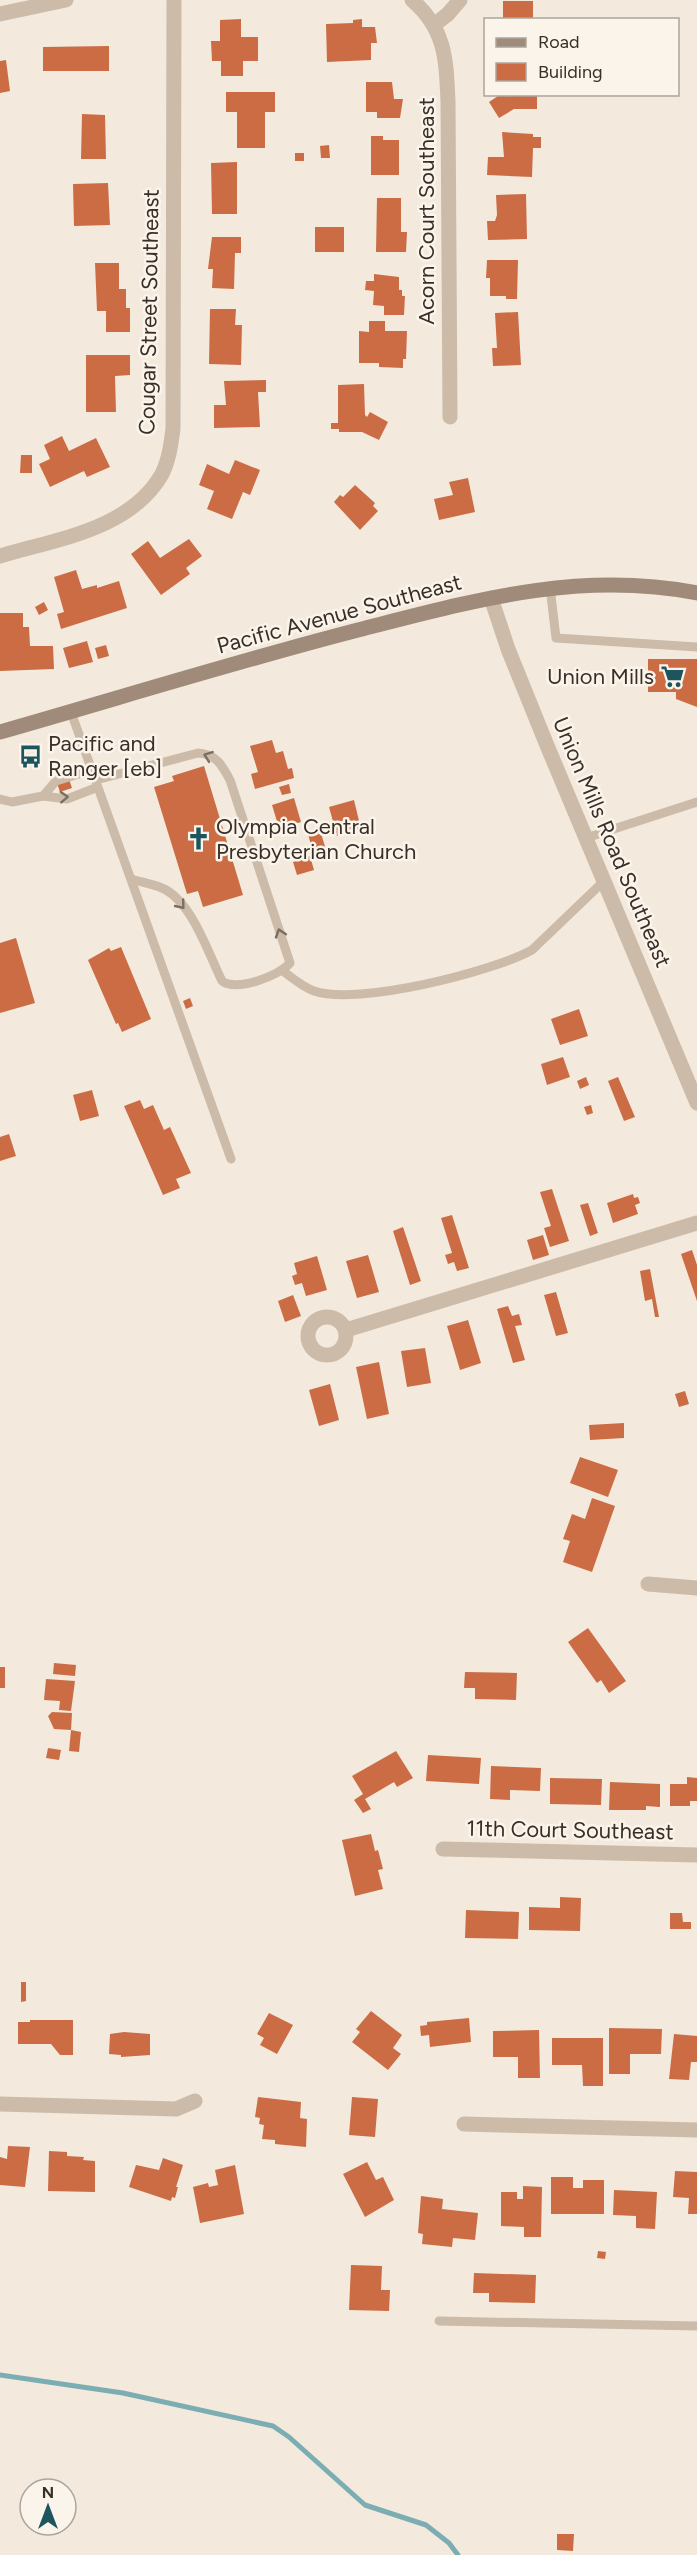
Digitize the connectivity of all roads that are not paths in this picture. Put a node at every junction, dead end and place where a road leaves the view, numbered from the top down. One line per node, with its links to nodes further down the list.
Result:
1 (66, 0): 5 (street)
2 (174, 0): 8 (street, Cougar Street Southeast)
3 (460, 0): 6 (street)
4 (418, 5): 6 (street, Acorn Court Southeast)
5 (0, 14)
6 (434, 25): 7 (street, Acorn Court Southeast)
7 (450, 417)
8 (0, 556)
9 (550, 587): 10 (main road, Pacific Avenue Southeast); 11 (main road, Pacific Avenue Southeast); 12 (lane)
10 (697, 593)
11 (491, 598): 13 (main road, Pacific Avenue Southeast); 20 (street, Union Mills Road Southeast)
12 (697, 647)
13 (71, 712): 14 (main road, Pacific Avenue Southeast); 15 (lane)
14 (0, 732)
15 (92, 770): 16 (lane); 17 (lane)
16 (97, 784): 17 (lane, one-way to 16); 21 (lane); 23 (lane, one-way to 16)
17 (44, 796): 18 (lane)
18 (0, 799)
19 (697, 802): 20 (lane)
20 (586, 838): 22 (street, Union Mills Road Southeast)
21 (130, 879): 23 (lane, one-way to 23); 25 (lane)
22 (604, 881): 23 (lane); 24 (street, Union Mills Road Southeast)
23 (283, 971)
24 (697, 1103)
25 (231, 1159)
26 (697, 1222): 27 (street)
27 (346, 1330)
28 (648, 1584): 29 (street)
29 (697, 1588)
30 (443, 1850): 31 (street, 11th Court Southeast)
31 (697, 1855)
32 (195, 2101): 33 (street)
33 (0, 2104)
34 (464, 2124): 35 (street)
35 (697, 2130)
36 (440, 2321): 37 (lane)
37 (697, 2326)

